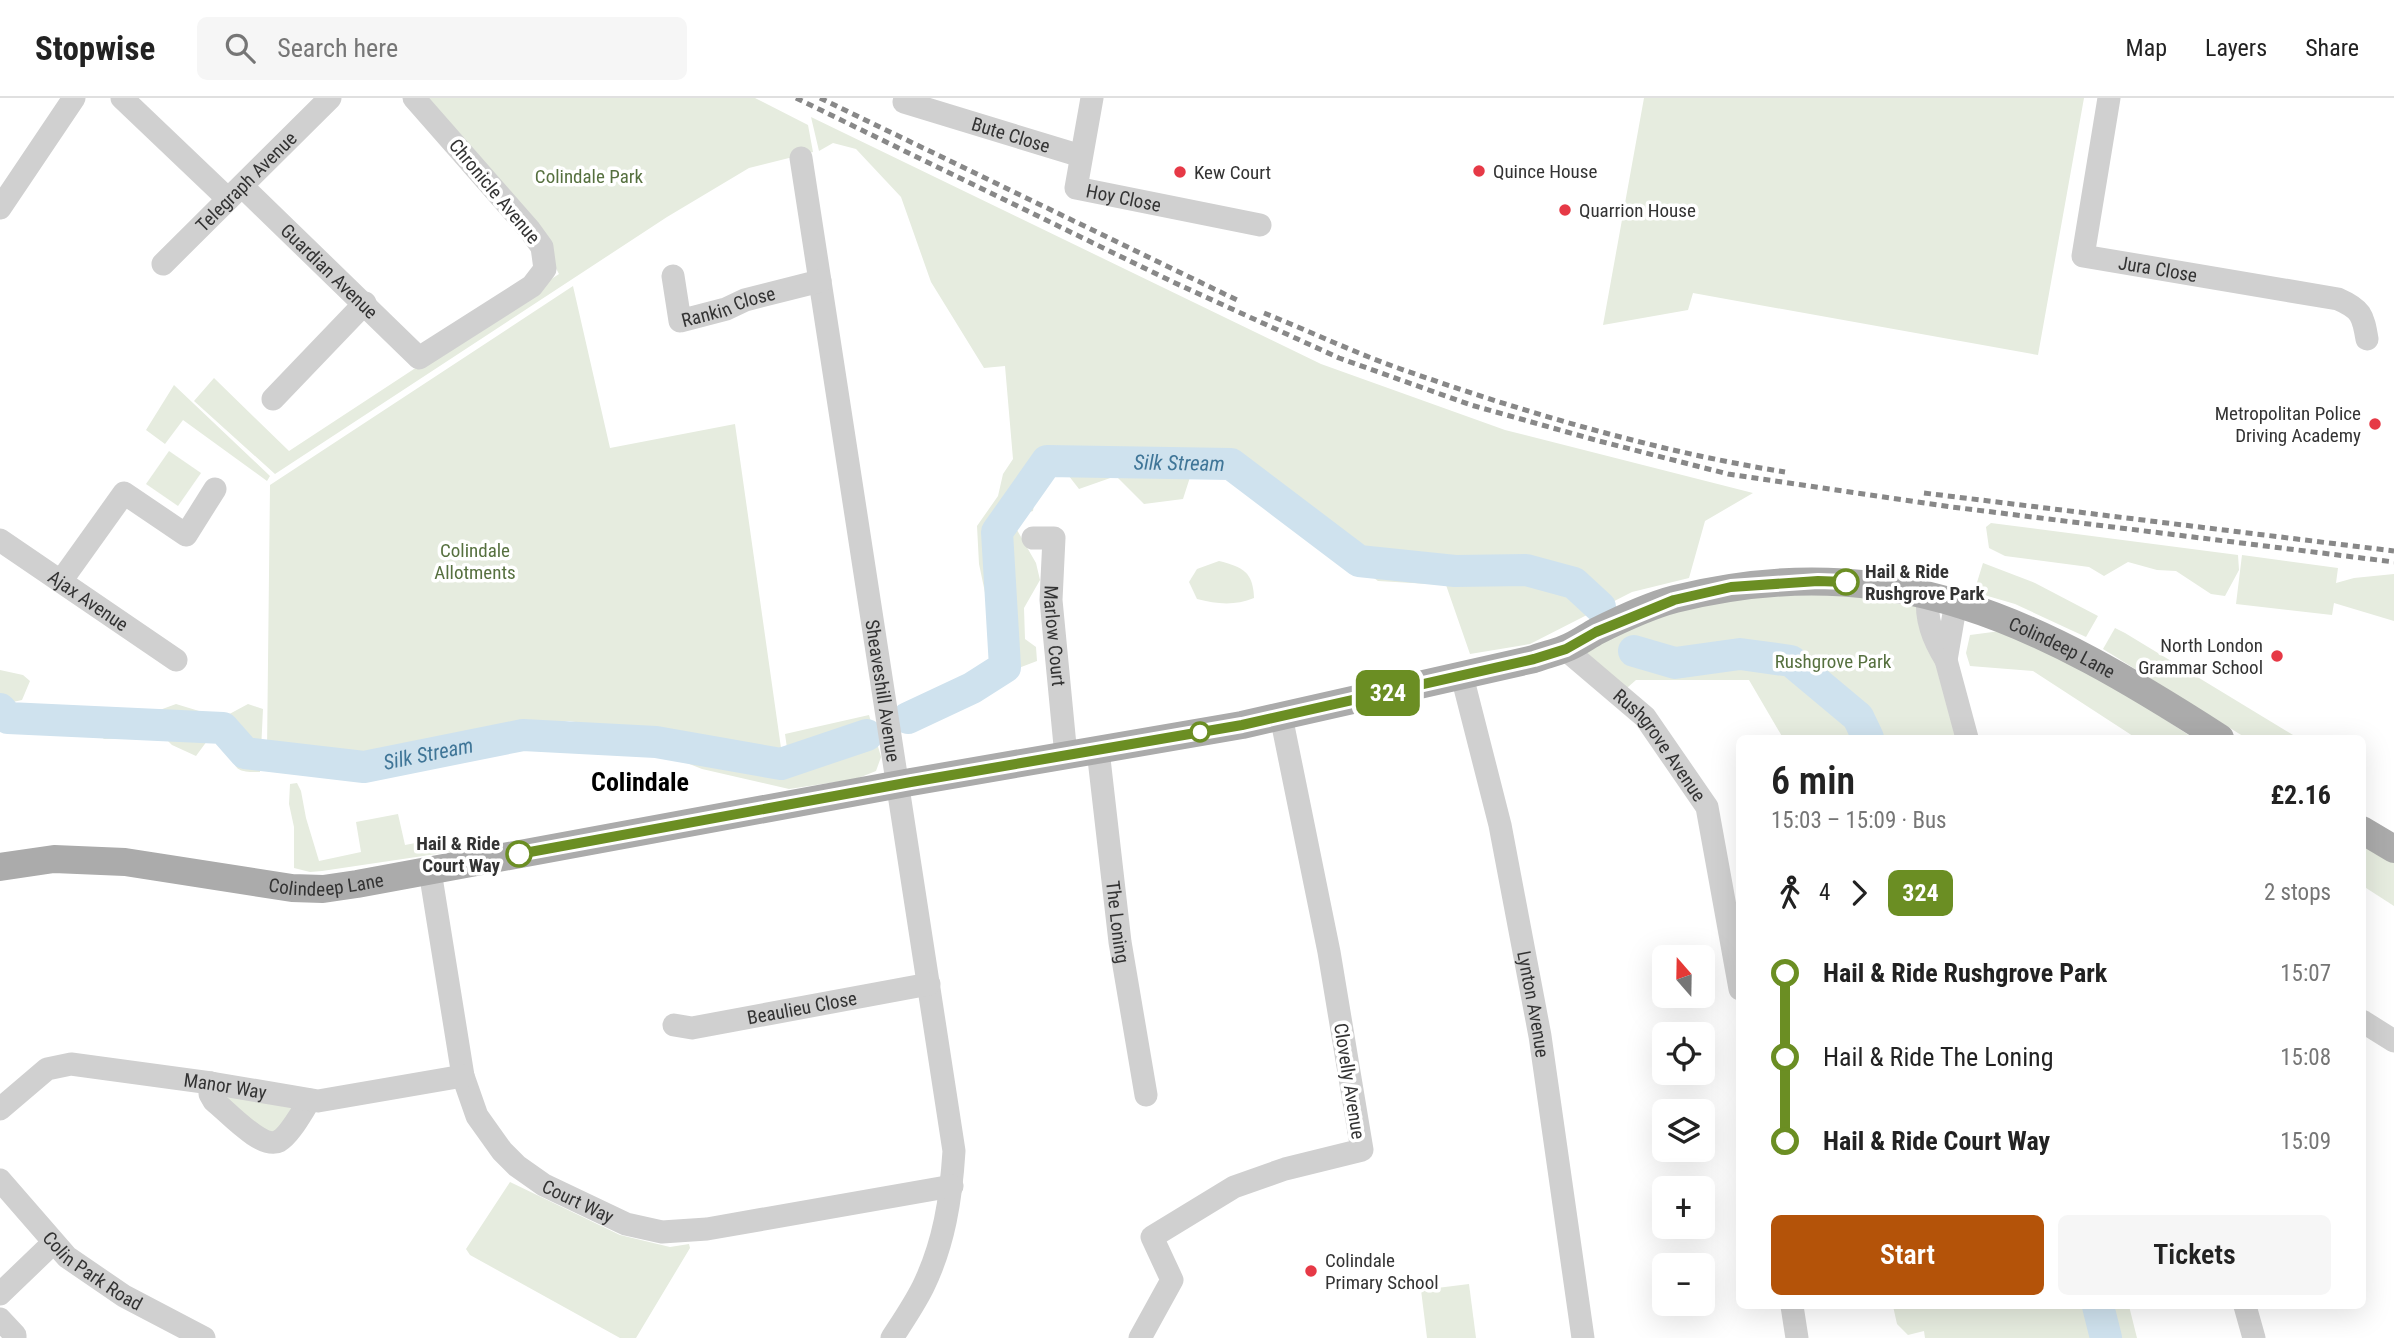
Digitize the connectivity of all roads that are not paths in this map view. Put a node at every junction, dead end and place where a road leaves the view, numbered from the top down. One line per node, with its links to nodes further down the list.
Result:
1 (74, 98): 11 (street)
2 (122, 98): 10 (street, Guardian Avenue)
3 (330, 98): 10 (street, Telegraph Avenue)
4 (414, 98): 18 (street, Chronicle Avenue)
5 (905, 98): 8 (street, Bute Close)
6 (1092, 98): 8 (street, Hoy Close)
7 (2109, 98): 17 (street, Jura Close)
8 (1081, 156): 12 (street, Hoy Close)
9 (801, 158): 15 (street, Sheaveshill Avenue)
10 (235, 192): 13 (street, Telegraph Avenue); 16 (street, Guardian Avenue)
11 (0, 208)
12 (1260, 225)
13 (163, 264)
14 (673, 276): 15 (street, Rankin Close)
15 (820, 281): 35 (street, Sheaveshill Avenue)
16 (365, 303): 18 (street, Guardian Avenue); 19 (street)
17 (2368, 339)
18 (419, 358)
19 (272, 399)
20 (215, 489): 23 (street)
21 (1033, 538): 34 (street, Marlow Court)
22 (0, 540): 23 (street, Ajax Avenue)
23 (61, 581): 27 (street, Ajax Avenue)
24 (1928, 594): 25 (main road, Colindeep Lane); 26 (main road, Colindeep Lane); 28 (street)
25 (1956, 602): 28 (street); 32 (main road, Colindeep Lane)
26 (1566, 649): 29 (main road, Colindeep Lane); 40 (street, Rushgrove Avenue)
27 (176, 660)
28 (1946, 660): 31 (street)
29 (1462, 676): 30 (main road, Colindeep Lane); 61 (street, Lynton Avenue)
30 (1281, 716): 33 (main road, Colindeep Lane); 60 (street, Clovelly Avenue)
31 (1966, 735)
32 (2215, 735)
33 (1098, 750): 34 (main road, Colindeep Lane); 47 (street, The Loning)
34 (1066, 756): 35 (main road, Colindeep Lane)
35 (897, 785): 39 (main road, Colindeep Lane); 41 (street, Sheaveshill Avenue)
36 (2366, 832): 37 (main road)
37 (2394, 849)
38 (0, 867): 39 (main road, Colindeep Lane)
39 (430, 871): 45 (street, Court Way)
40 (1736, 967)
41 (929, 984): 43 (street, Beaulieu Close); 51 (street, Sheaveshill Avenue)
42 (2366, 1024): 44 (street)
43 (674, 1025)
44 (2394, 1041)
45 (463, 1076): 48 (street, Manor Way); 51 (street, Court Way)
46 (211, 1083): 48 (street, Manor Way); 48 (street); 49 (street, Manor Way)
47 (1146, 1095)
48 (310, 1100)
49 (0, 1109)
50 (0, 1180): 52 (street, Colin Park Road)
51 (952, 1186): 59 (street, Sheaveshill Avenue)
52 (53, 1243): 53 (street); 58 (street, Colin Park Road)
53 (0, 1294)
54 (1792, 1309): 62 (street)
55 (2246, 1309): 63 (street)
56 (0, 1319): 57 (street)
57 (15, 1338)
58 (204, 1338)
59 (892, 1338)
60 (1140, 1338)
61 (1583, 1338)
62 (1797, 1338)
63 (2254, 1338)

